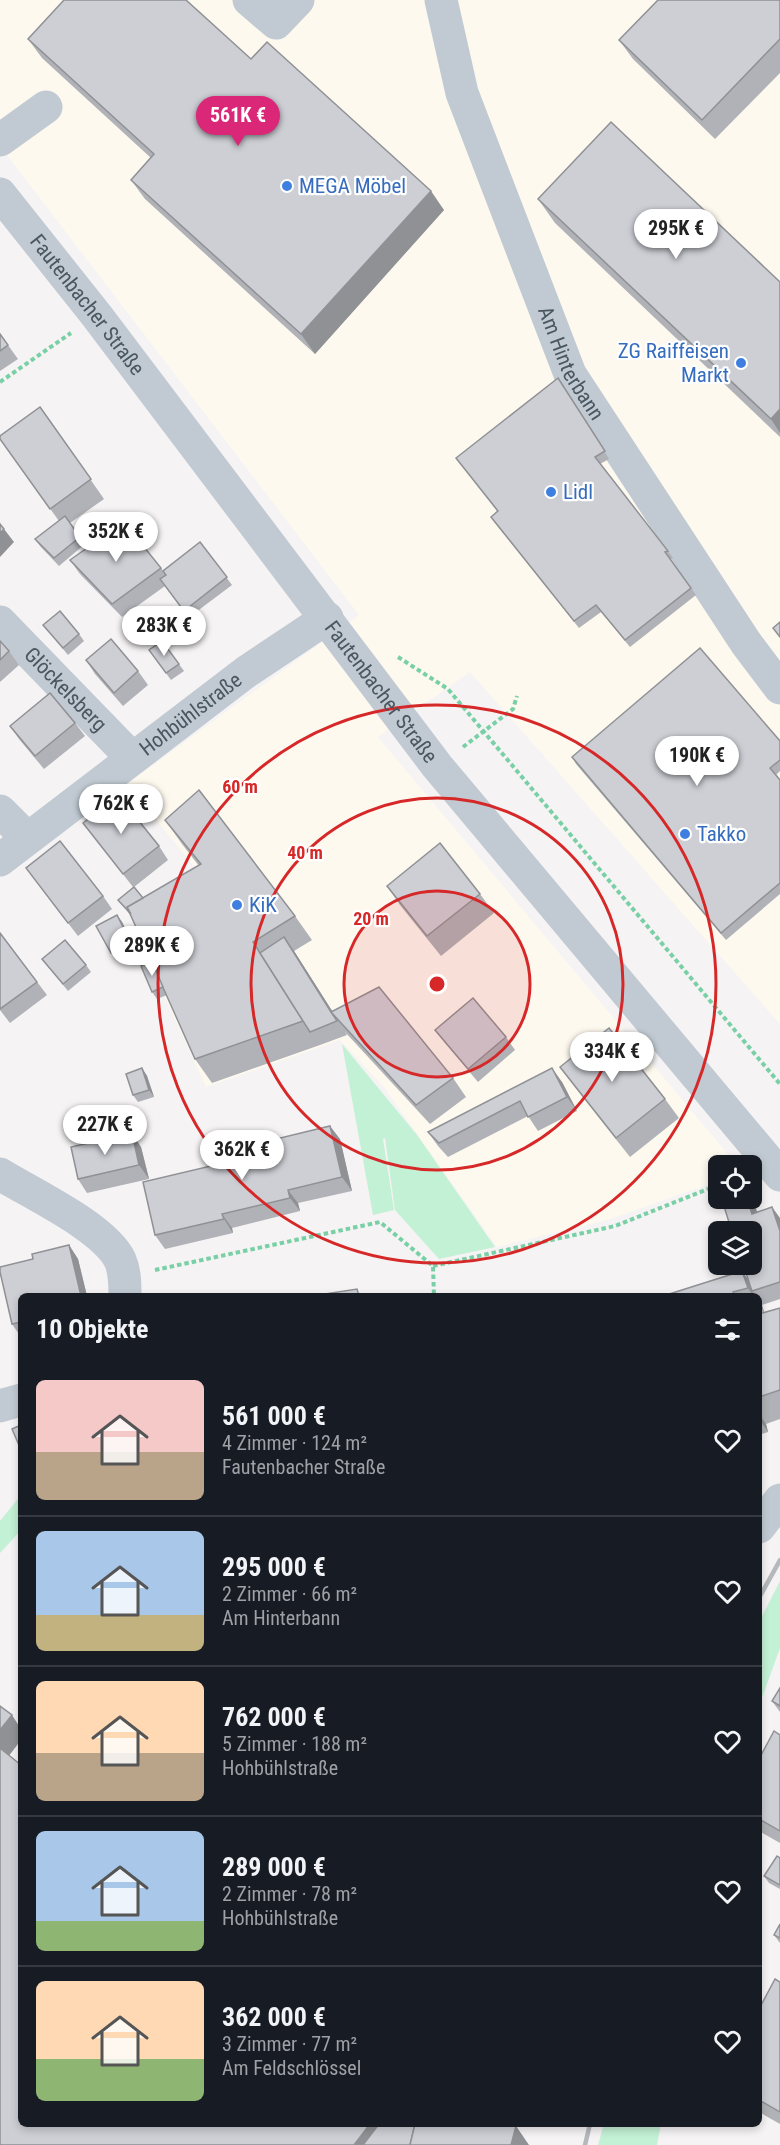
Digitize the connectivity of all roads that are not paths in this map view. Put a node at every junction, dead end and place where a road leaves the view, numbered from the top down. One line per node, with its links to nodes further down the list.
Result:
1 (249, 0): 2 (street)
2 (298, 0)
3 (441, 0): 9 (street, Am Hinterbann)
4 (46, 107): 5 (street)
5 (0, 140)
6 (0, 194): 7 (street, Fautenbacher Straße)
7 (327, 618): 10 (street, Hohbühlstraße); 15 (street, Fautenbacher Straße)
8 (0, 622): 10 (street, Glöckelsberg)
9 (780, 688)
10 (132, 758): 12 (street, Hohbühlstraße)
11 (0, 811): 12 (street)
12 (27, 838): 13 (street, Hohbühlstraße)
13 (0, 860)
14 (0, 1174): 16 (street)
15 (780, 1175)
16 (125, 1286)
17 (18, 1401): 18 (street)
18 (0, 1406)
19 (780, 1500): 20 (street)
20 (762, 1523)

